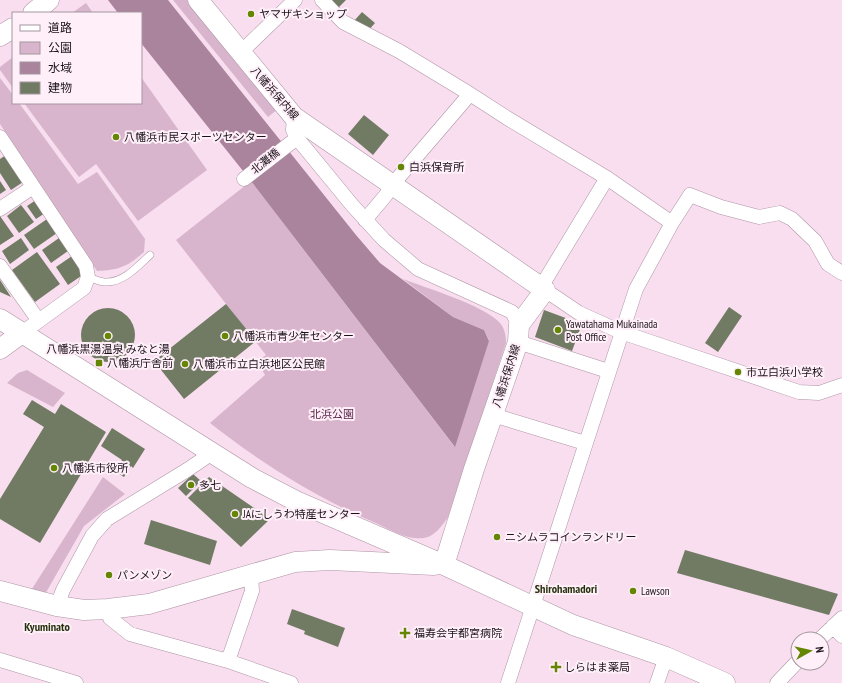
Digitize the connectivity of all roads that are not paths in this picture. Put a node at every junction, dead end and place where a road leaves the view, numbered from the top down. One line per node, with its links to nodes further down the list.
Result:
1 (49, 0): 5 (main road)
2 (198, 0): 8 (main road, 八幡浜保内線)
3 (295, 0): 8 (street)
4 (322, 0): 9 (street)
5 (34, 12)
6 (12, 29): 7 (main road)
7 (0, 36)
8 (241, 52): 10 (main road, 八幡浜保内線)
9 (470, 94): 13 (street); 15 (street)
10 (294, 117): 12 (street); 15 (main road, 八幡浜保内線)
11 (0, 137): 16 (street)
12 (292, 141): 14 (street, 北灘橋); 18 (street)
13 (607, 178): 19 (street); 24 (street)
14 (244, 179)
15 (392, 185): 18 (street); 24 (main road, 八幡浜保内線)
16 (33, 187): 17 (street); 23 (street)
17 (0, 209)
18 (365, 220): 29 (street)
19 (672, 223): 22 (street); 27 (street)
20 (150, 255): 23 (lane)
21 (0, 266): 26 (street)
22 (842, 273)
23 (88, 277): 26 (street)
24 (543, 289): 27 (street); 29 (main road, 八幡浜保内線)
25 (0, 319): 28 (main road)
26 (39, 321): 28 (street)
27 (621, 332): 31 (street); 32 (street)
28 (22, 333): 30 (main road); 35 (main road)
29 (519, 334): 31 (street); 33 (main road, 八幡浜保内線)
30 (0, 349)
31 (608, 371): 34 (street)
32 (842, 385)
33 (493, 415): 34 (street); 36 (main road, 八幡浜保内線)
34 (585, 443): 40 (street)
35 (212, 453): 36 (main road); 39 (street)
36 (444, 565): 37 (main road); 40 (main road)
37 (251, 575): 41 (main road); 46 (street)
38 (0, 590): 39 (main road)
39 (57, 606): 41 (main road)
40 (533, 607): 44 (main road); 50 (street)
41 (108, 610): 46 (street)
42 (839, 626): 43 (street)
43 (830, 632)
44 (666, 657): 51 (street); 52 (main road)
45 (0, 660): 48 (street)
46 (228, 661): 49 (street)
47 (790, 669): 53 (street)
48 (76, 683)
49 (291, 683)
50 (508, 683)
51 (657, 683)
52 (725, 683)
53 (777, 683)

